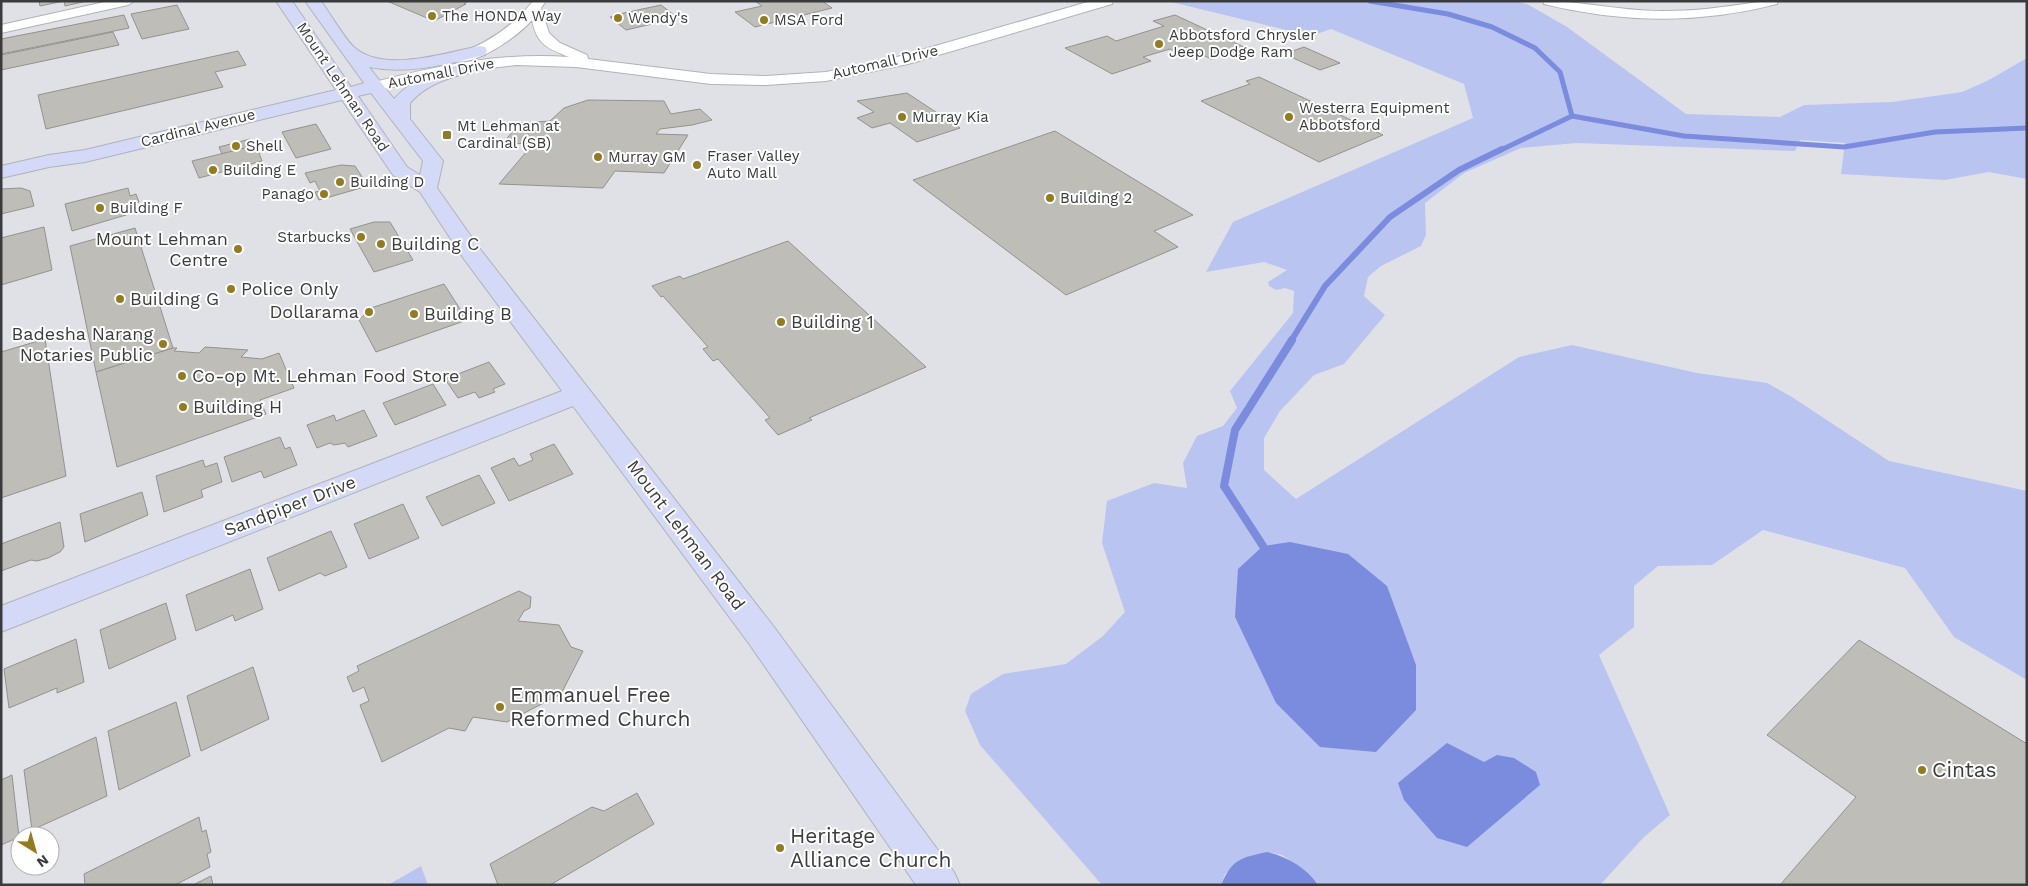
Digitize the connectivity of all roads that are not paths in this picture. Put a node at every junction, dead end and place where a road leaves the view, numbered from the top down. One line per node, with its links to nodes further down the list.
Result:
1 (284, 1): 11 (main road, Mount Lehman Road)
2 (314, 1): 9 (main road, Mount Lehman Road)
3 (1107, 1): 12 (street, Automall Drive)
4 (1549, 1): 5 (street)
5 (1772, 1)
6 (125, 2): 8 (street)
7 (538, 6): 10 (street, Automall Drive); 12 (street, Automall Drive)
8 (1, 30)
9 (349, 52): 10 (main road); 13 (main road, Mount Lehman Road)
10 (484, 57): 12 (street, Automall Drive); 13 (street, Automall Drive); 17 (main road)
11 (322, 58): 14 (main road, Mount Lehman Road); 15 (main road)
12 (597, 65)
13 (373, 82): 14 (main road, Cardinal Avenue); 17 (main road, Mount Lehman Road)
14 (344, 90): 15 (main road, Cardinal Avenue); 16 (main road, Mount Lehman Road)
15 (246, 112): 16 (main road); 18 (main road, Cardinal Avenue)
16 (362, 117): 19 (main road, Mount Lehman Road)
17 (401, 119): 19 (main road, Mount Lehman Road)
18 (1, 172)
19 (428, 188): 20 (main road, Mount Lehman Road)
20 (580, 394): 21 (main road, Sandpiper Drive); 22 (main road, Mount Lehman Road)
21 (1, 619)
22 (940, 885)

